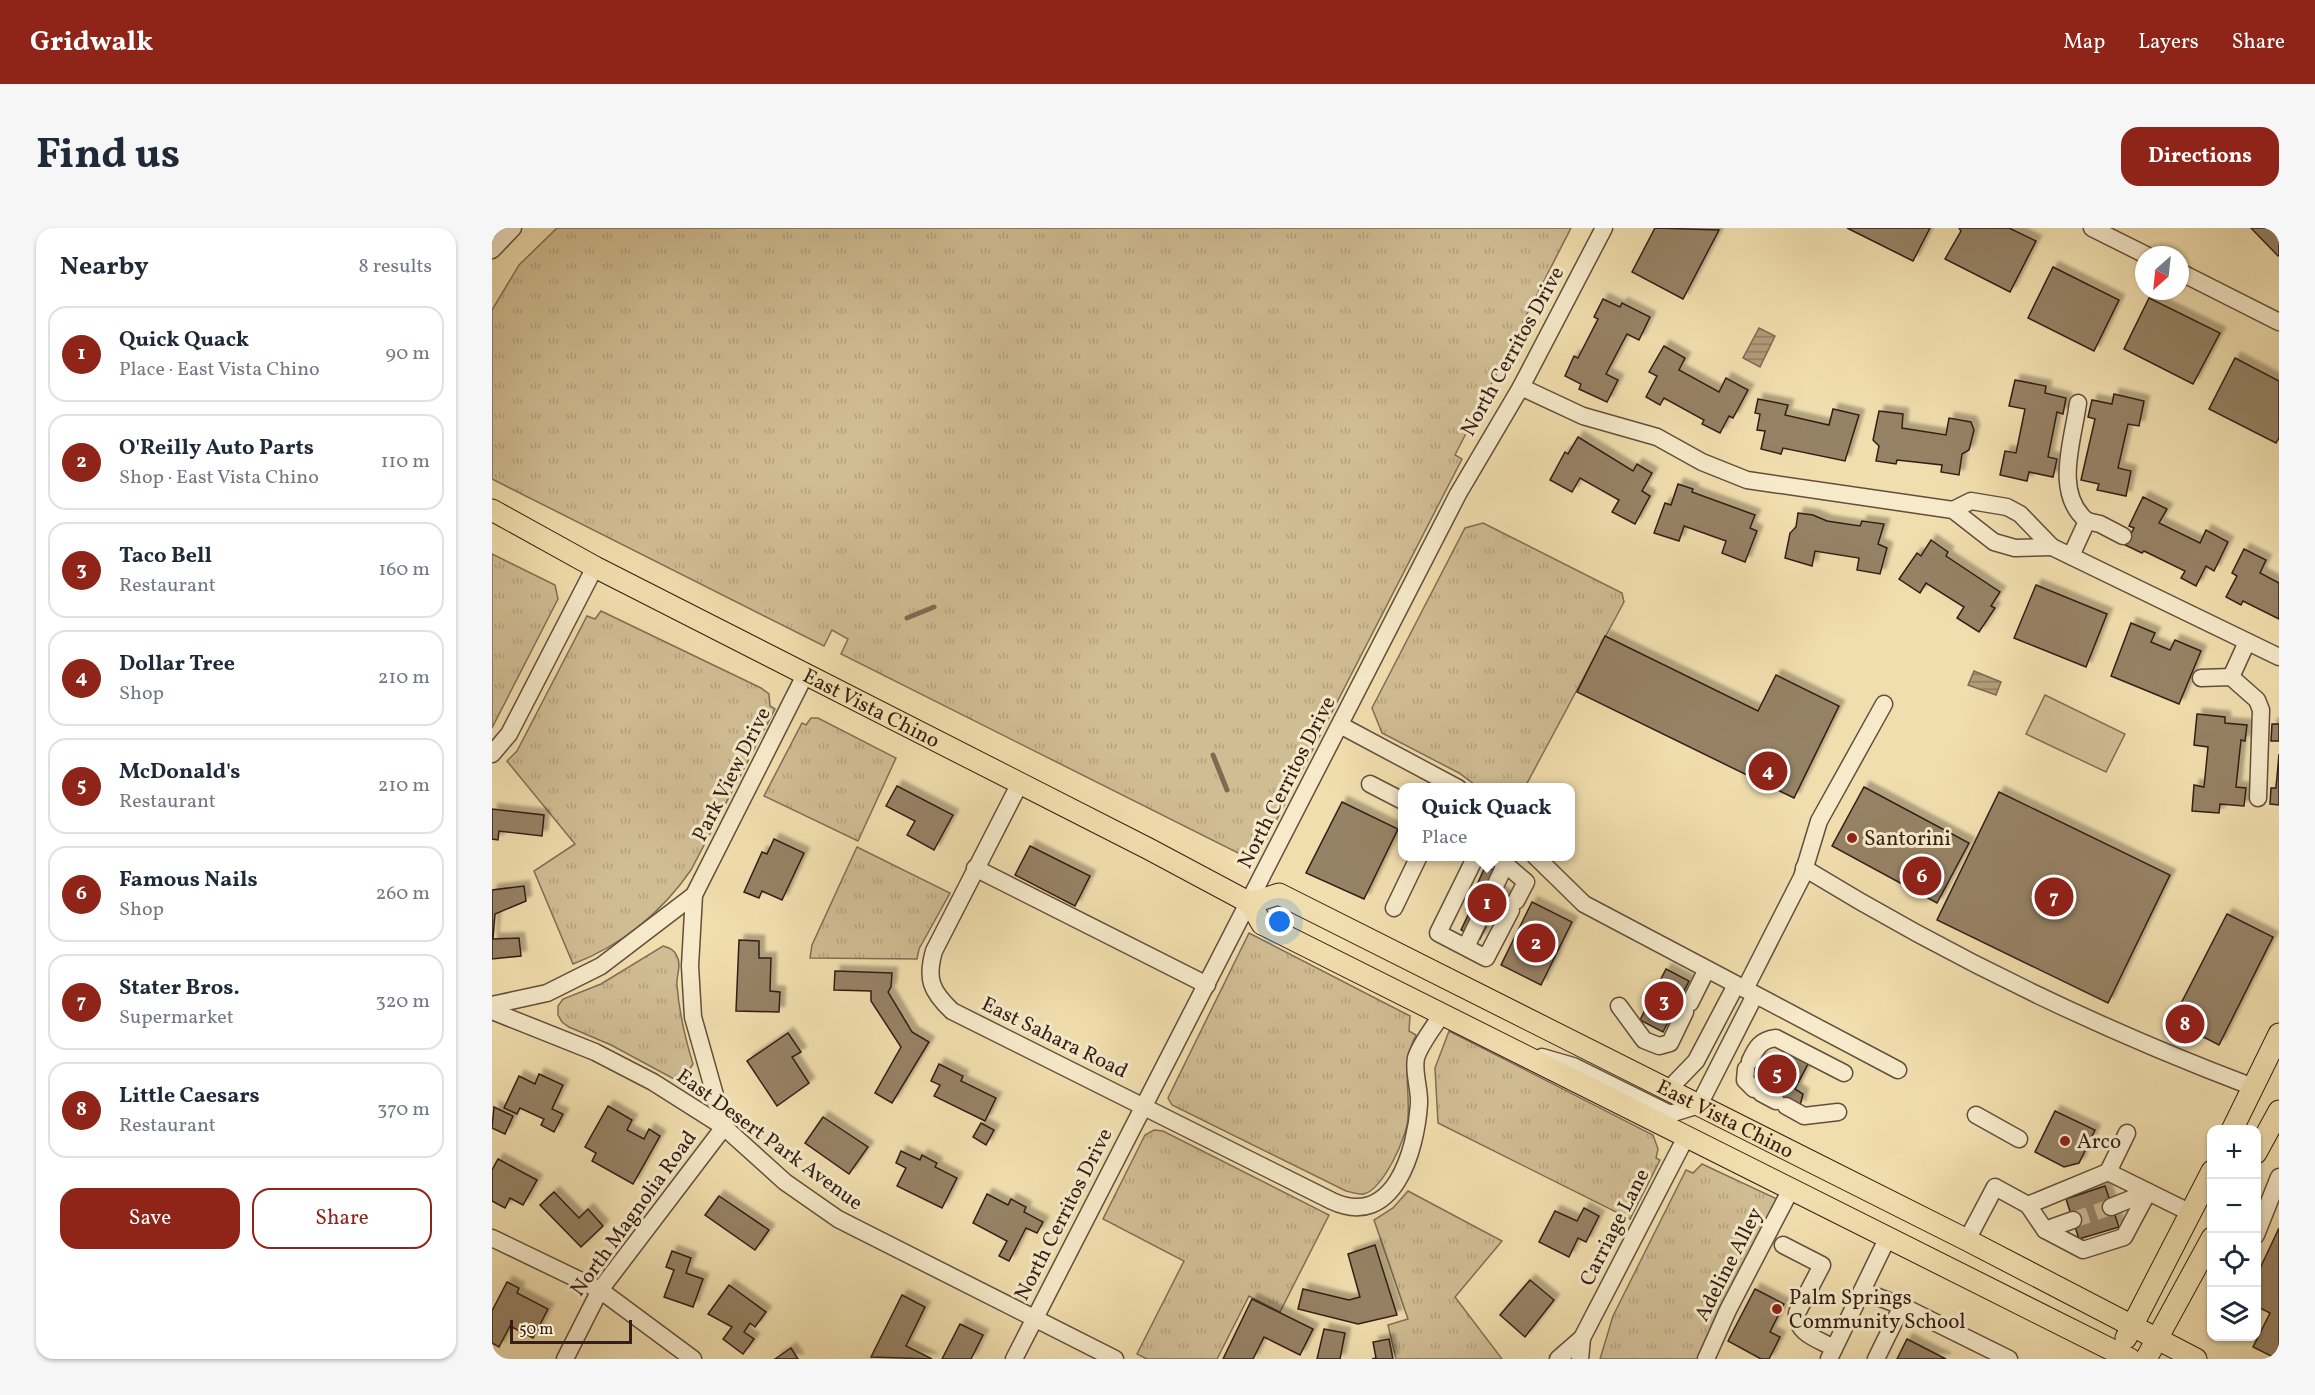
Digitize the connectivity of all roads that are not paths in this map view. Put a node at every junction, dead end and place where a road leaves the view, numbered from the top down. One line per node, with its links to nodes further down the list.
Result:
1 (513, 228): 4 (street)
2 (1604, 228): 8 (street, North Cerritos Drive)
3 (2092, 228): 5 (street)
4 (492, 250)
5 (2135, 250)
6 (2189, 277): 7 (street)
7 (2279, 322)
8 (1521, 387): 11 (street); 23 (street, North Cerritos Drive)
9 (2078, 403): 12 (street)
10 (492, 510): 16 (main road, East Vista Chino)
11 (1953, 510): 14 (street); 14 (street)
12 (2087, 521): 13 (street); 15 (street)
13 (2123, 536)
14 (2052, 547): 15 (street)
15 (2071, 556): 17 (street)
16 (595, 567): 19 (main road, East Vista Chino); 24 (street)
17 (2247, 642): 18 (street); 20 (street)
18 (2279, 657)
19 (806, 673): 25 (main road, East Vista Chino); 37 (street, Park View Drive)
20 (2231, 677): 21 (street); 29 (street)
21 (2201, 678)
22 (1884, 704): 36 (street)
23 (1340, 725): 26 (street); 38 (street, North Cerritos Drive)
24 (492, 754)
25 (1020, 783): 35 (street, East Sahara Road); 38 (main road, East Vista Chino)
26 (1449, 783)
27 (1370, 784): 28 (street)
28 (1398, 798)
29 (2258, 798)
30 (1417, 861): 39 (street)
31 (1474, 861): 40 (street)
32 (1501, 861): 40 (street)
33 (1502, 861): 40 (street)
34 (1540, 861): 41 (street)
35 (975, 868): 42 (street); 55 (street, East Sahara Road)
36 (1804, 868): 43 (street); 52 (street)
37 (694, 895): 44 (street, Park View Drive); 60 (street, Park View Drive)
38 (1250, 903): 42 (street, North Cerritos Drive); 47 (main road, East Vista Chino); 53 (main road, East Vista Chino)
39 (1394, 908)
40 (1466, 947)
41 (1706, 971): 43 (street); 45 (street)
42 (1207, 985): 55 (street, North Cerritos Drive)
43 (1745, 990): 50 (street); 53 (street); 54 (street)
44 (492, 1005)
45 (1619, 1006)
46 (492, 1011): 60 (street, East Desert Park Avenue)
47 (1442, 1014): 49 (main road, East Vista Chino); 55 (street, East Sahara Road)
48 (2279, 1035): 52 (main road)
49 (1509, 1048): 54 (street); 62 (main road, East Vista Chino)
50 (1898, 1070)
51 (1844, 1072): 57 (street)
52 (2253, 1087): 59 (main road)
53 (1668, 1090): 54 (main road, East Vista Chino)
54 (1699, 1105): 78 (main road, East Vista Chino)
55 (1144, 1107): 84 (street, North Cerritos Drive)
56 (2279, 1111): 64 (main road)
57 (1838, 1112)
58 (1976, 1115): 63 (street)
59 (2234, 1125)
60 (724, 1128): 81 (street, North Magnolia Road); 84 (street, East Desert Park Avenue)
61 (2127, 1133): 65 (street)
62 (1686, 1137): 68 (main road, East Vista Chino); 86 (street, Carriage Lane)
63 (2019, 1139)
64 (2261, 1144)
65 (2108, 1172): 69 (street); 70 (street)
66 (2279, 1177): 75 (street)
67 (2207, 1179): 72 (main road)
68 (1790, 1191): 77 (main road, East Vista Chino); 96 (street, Adeline Alley)
69 (2148, 1192): 71 (street); 72 (street); 74 (street)
70 (2028, 1205): 74 (street); 78 (street)
71 (2111, 1207)
72 (2191, 1213): 85 (main road)
73 (2073, 1220): 74 (street)
74 (2045, 1230)
75 (2257, 1233)
76 (492, 1238): 81 (street)
77 (1887, 1239): 82 (street); 89 (main road, East Vista Chino)
78 (1967, 1240): 85 (main road, East Vista Chino)
79 (1783, 1245): 88 (street)
80 (2207, 1247): 87 (main road)
81 (600, 1290): 90 (street, North Magnolia Road); 91 (street)
82 (1862, 1291): 83 (street); 88 (street)
83 (1902, 1306): 97 (street); 98 (street)
84 (1035, 1318): 92 (street, North Cerritos Drive); 93 (street, East Desert Park Avenue)
85 (2133, 1326): 87 (main road, East Vista Chino); 89 (main road)
86 (1582, 1338): 94 (street); 95 (street)
87 (2157, 1339): 99 (main road); 100 (main road, East Vista Chino)
88 (1831, 1353)
89 (2120, 1357)
90 (565, 1359)
91 (693, 1359)
92 (1014, 1359)
93 (1115, 1359)
94 (1558, 1359)
95 (1580, 1359)
96 (1706, 1359)
97 (1876, 1359)
98 (2009, 1359)
99 (2146, 1359)
100 (2196, 1359)

